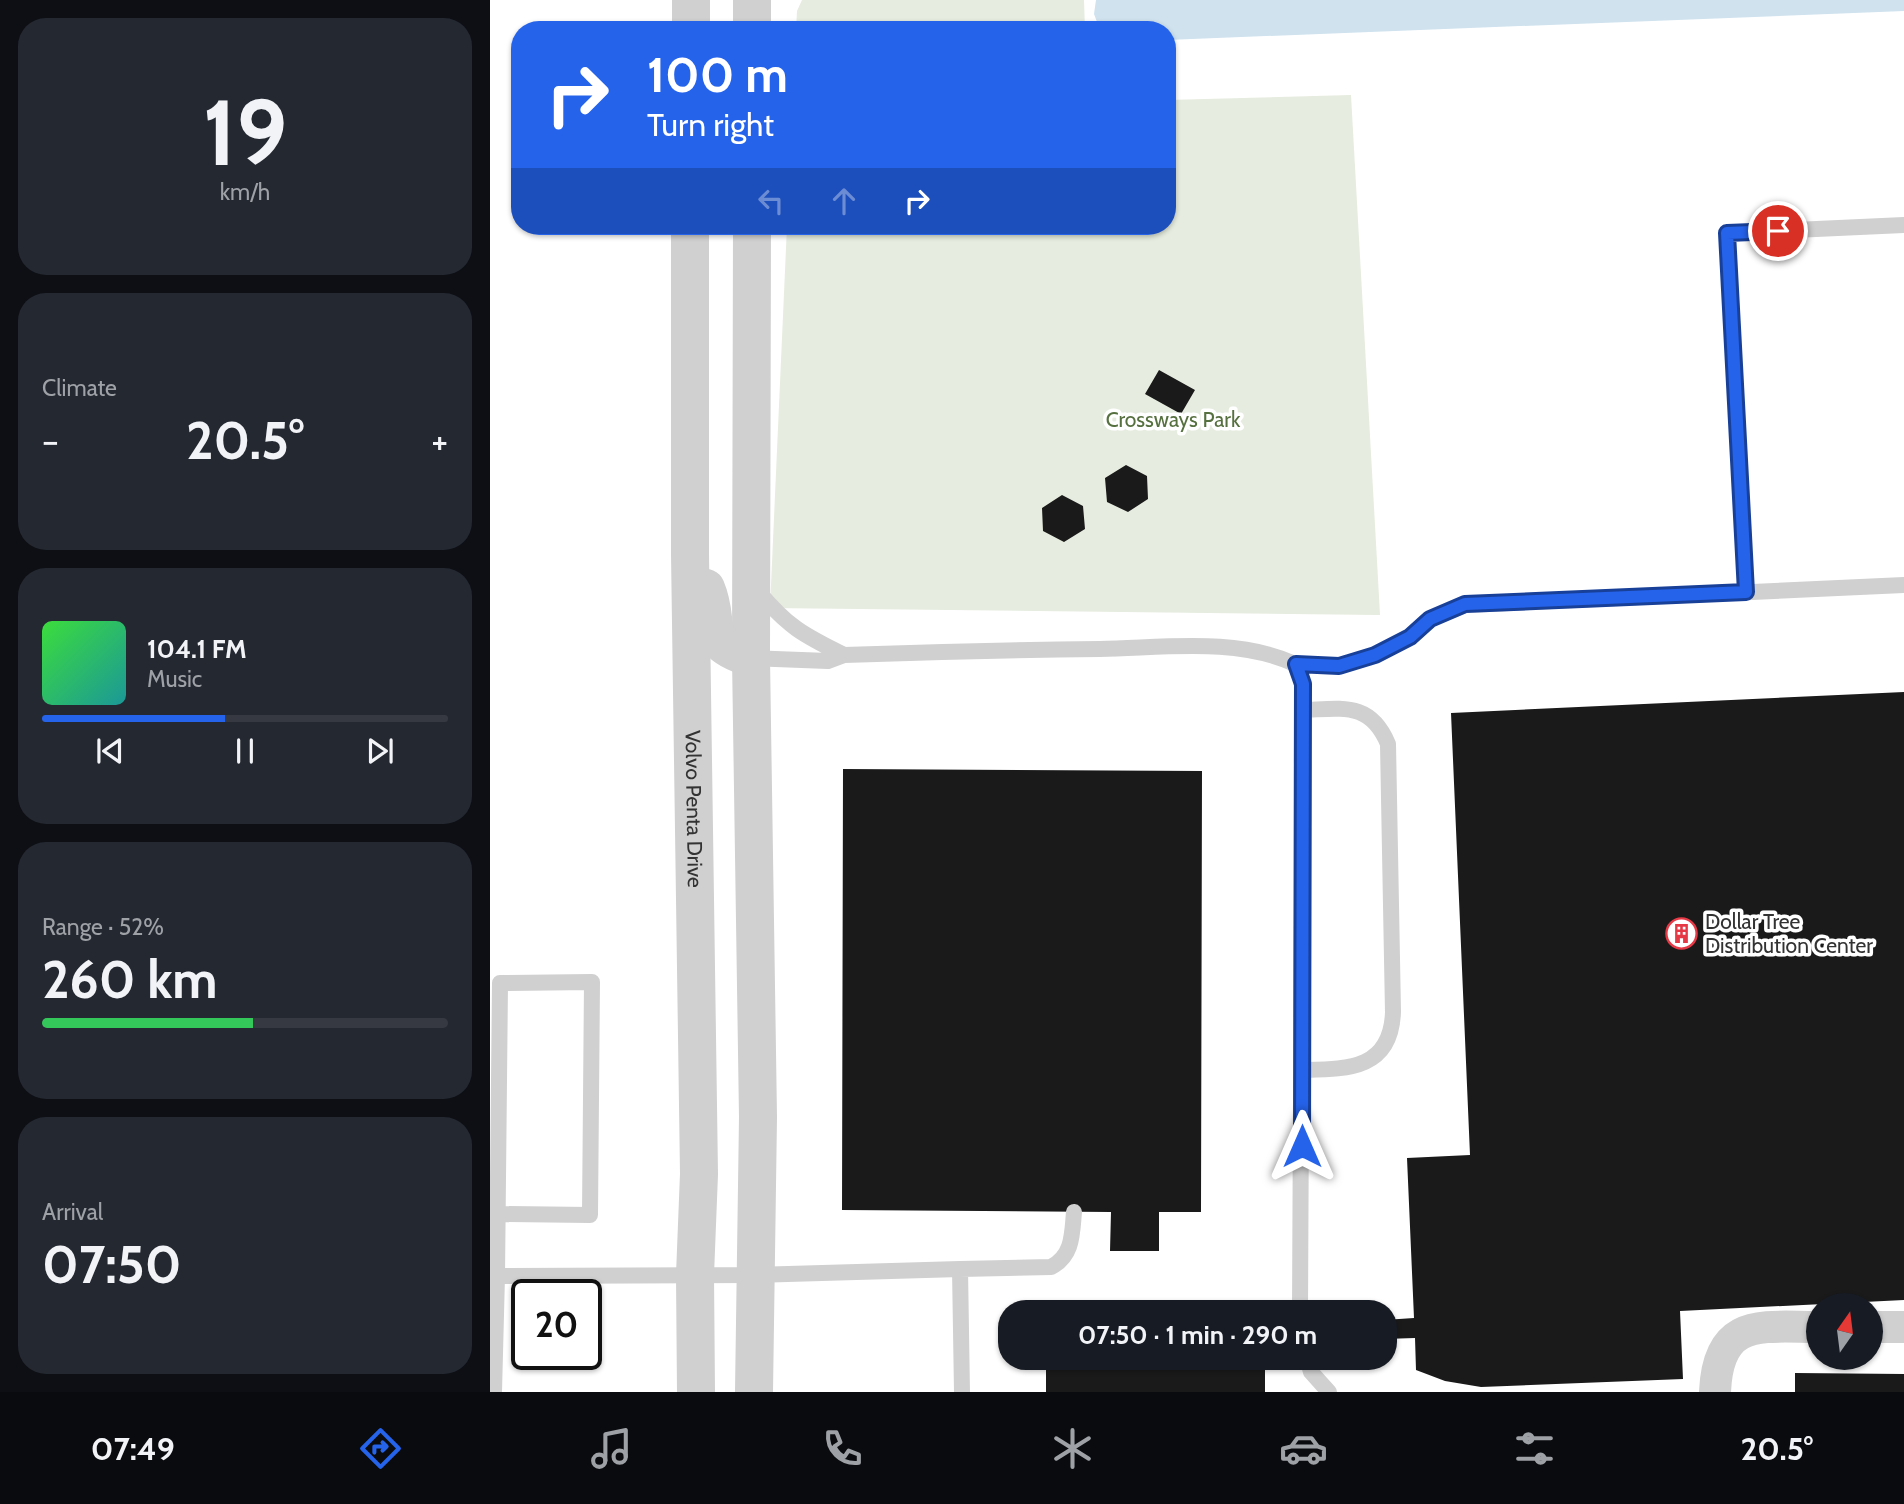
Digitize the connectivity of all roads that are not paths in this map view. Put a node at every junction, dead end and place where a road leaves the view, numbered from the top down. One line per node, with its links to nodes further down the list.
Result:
1 (691, 0): 3 (street)
2 (752, 0): 4 (street)
3 (691, 21)
4 (752, 21)
5 (1904, 225): 11 (lane)
6 (691, 235): 8 (street, Volvo Penta Drive)
7 (752, 235): 9 (street)
8 (690, 554): 13 (street); 20 (street, Volvo Penta Drive)
9 (752, 583): 12 (lane); 13 (street)
10 (1904, 585): 11 (lane)
11 (1746, 592): 14 (lane)
12 (844, 655): 13 (lane); 14 (lane)
13 (751, 658): 21 (street)
14 (1296, 664): 15 (lane)
15 (1303, 710): 16 (lane); 16 (lane)
16 (1302, 1070): 23 (lane)
17 (1074, 1212): 19 (lane)
18 (498, 1214): 18 (lane); 22 (lane)
19 (960, 1269): 21 (lane); 31 (lane)
20 (695, 1275): 21 (lane); 22 (lane); 29 (street, Volvo Penta Drive)
21 (755, 1275): 30 (street)
22 (497, 1276): 28 (lane)
23 (1300, 1300)
24 (1806, 1327): 33 (street)
25 (1883, 1327): 26 (street)
26 (1904, 1327)
27 (1310, 1370): 32 (lane)
28 (494, 1392)
29 (696, 1392)
30 (754, 1392)
31 (962, 1392)
32 (1329, 1392)
33 (1715, 1392)

